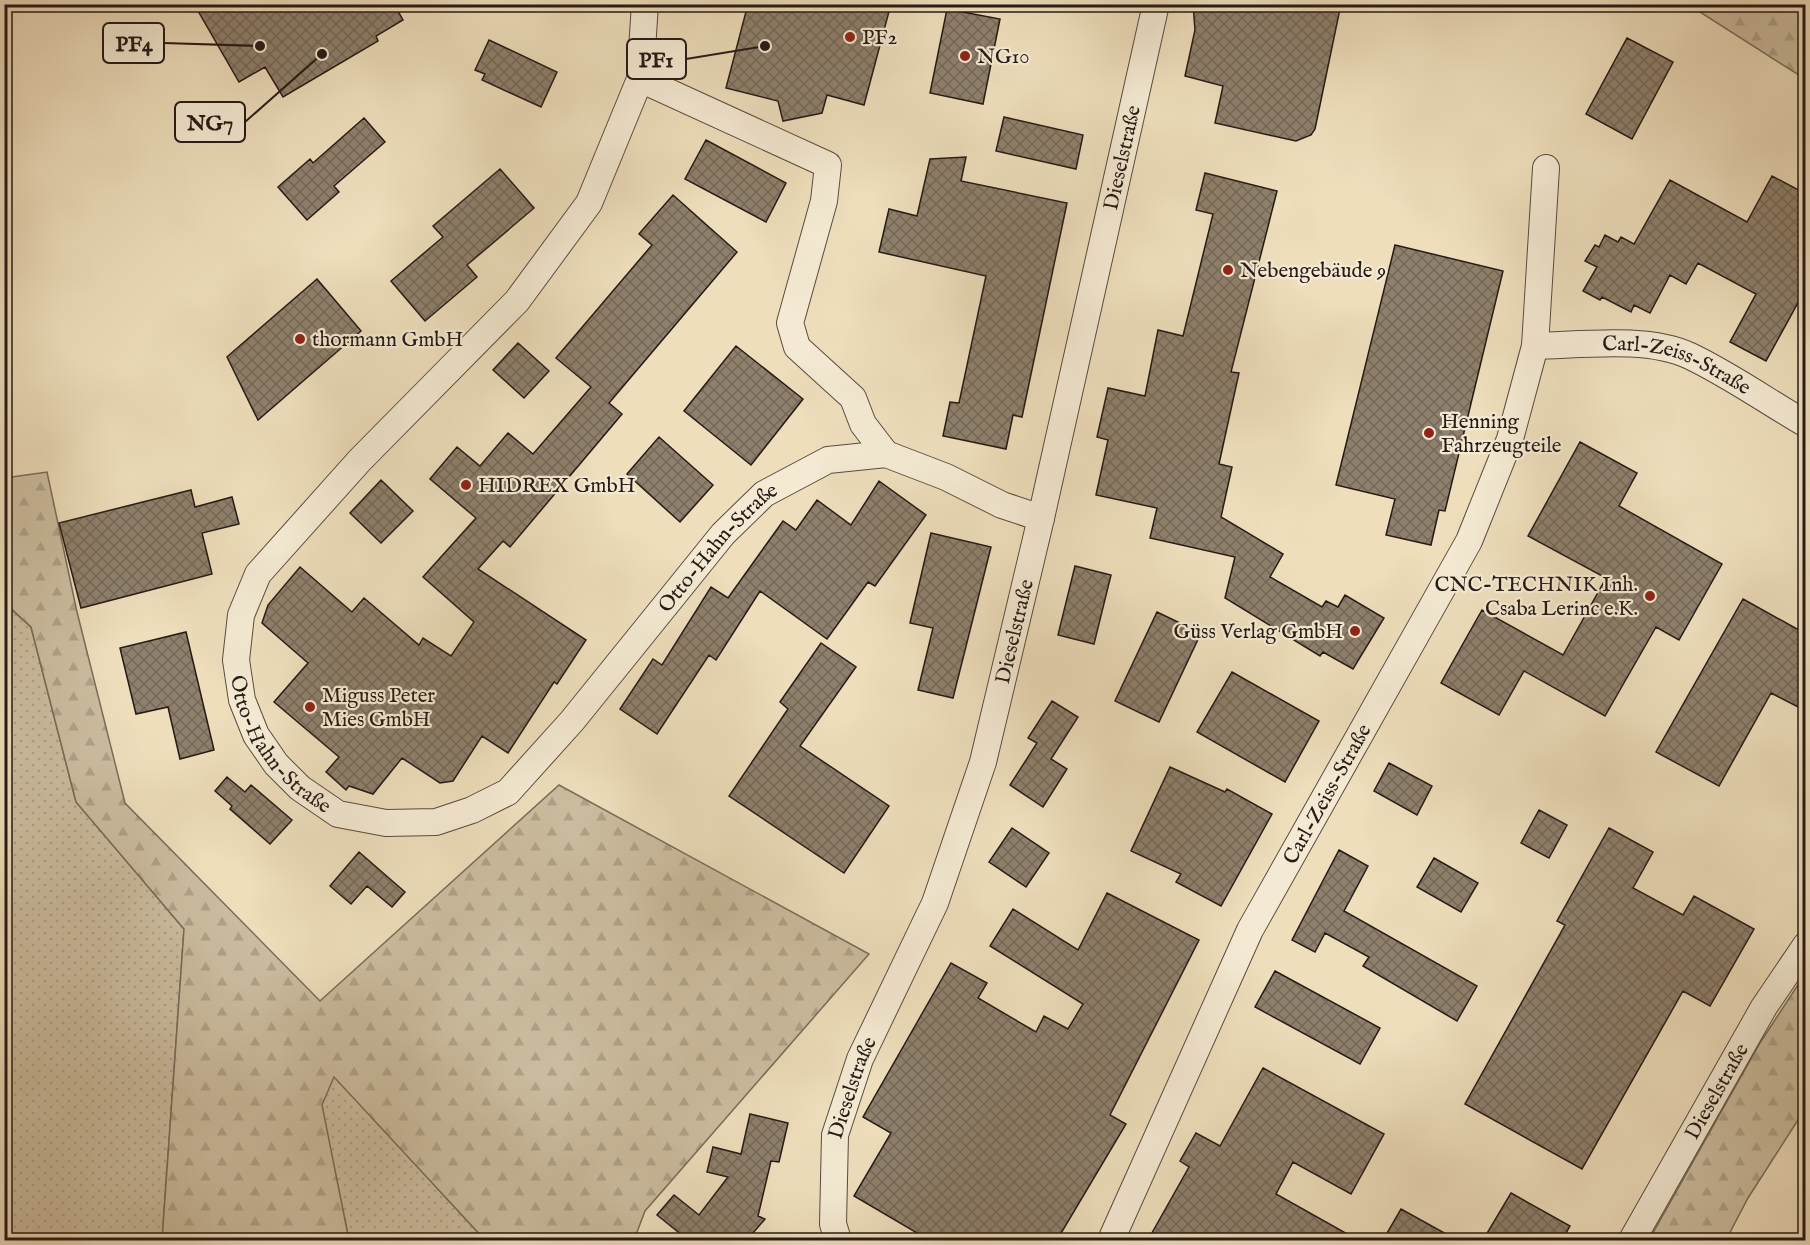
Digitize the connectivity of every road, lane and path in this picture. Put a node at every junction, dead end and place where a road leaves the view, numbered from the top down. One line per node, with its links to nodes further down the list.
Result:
1 (645, 4): 3 (street)
2 (1156, 4): 8 (street, Dieselstraße)
3 (640, 79): 7 (street); 7 (street, Otto-Hahn-Straße)
4 (1546, 168): 5 (street, Carl-Zeiss-Straße)
5 (1535, 346): 6 (street, Carl-Zeiss-Straße); 11 (street, Carl-Zeiss-Straße)
6 (1806, 424)
7 (886, 454): 8 (street, Otto-Hahn-Straße)
8 (1041, 518): 10 (street, Dieselstraße)
9 (1806, 945): 12 (street, Dieselstraße)
10 (838, 1240)
11 (1111, 1240)
12 (1632, 1240)

